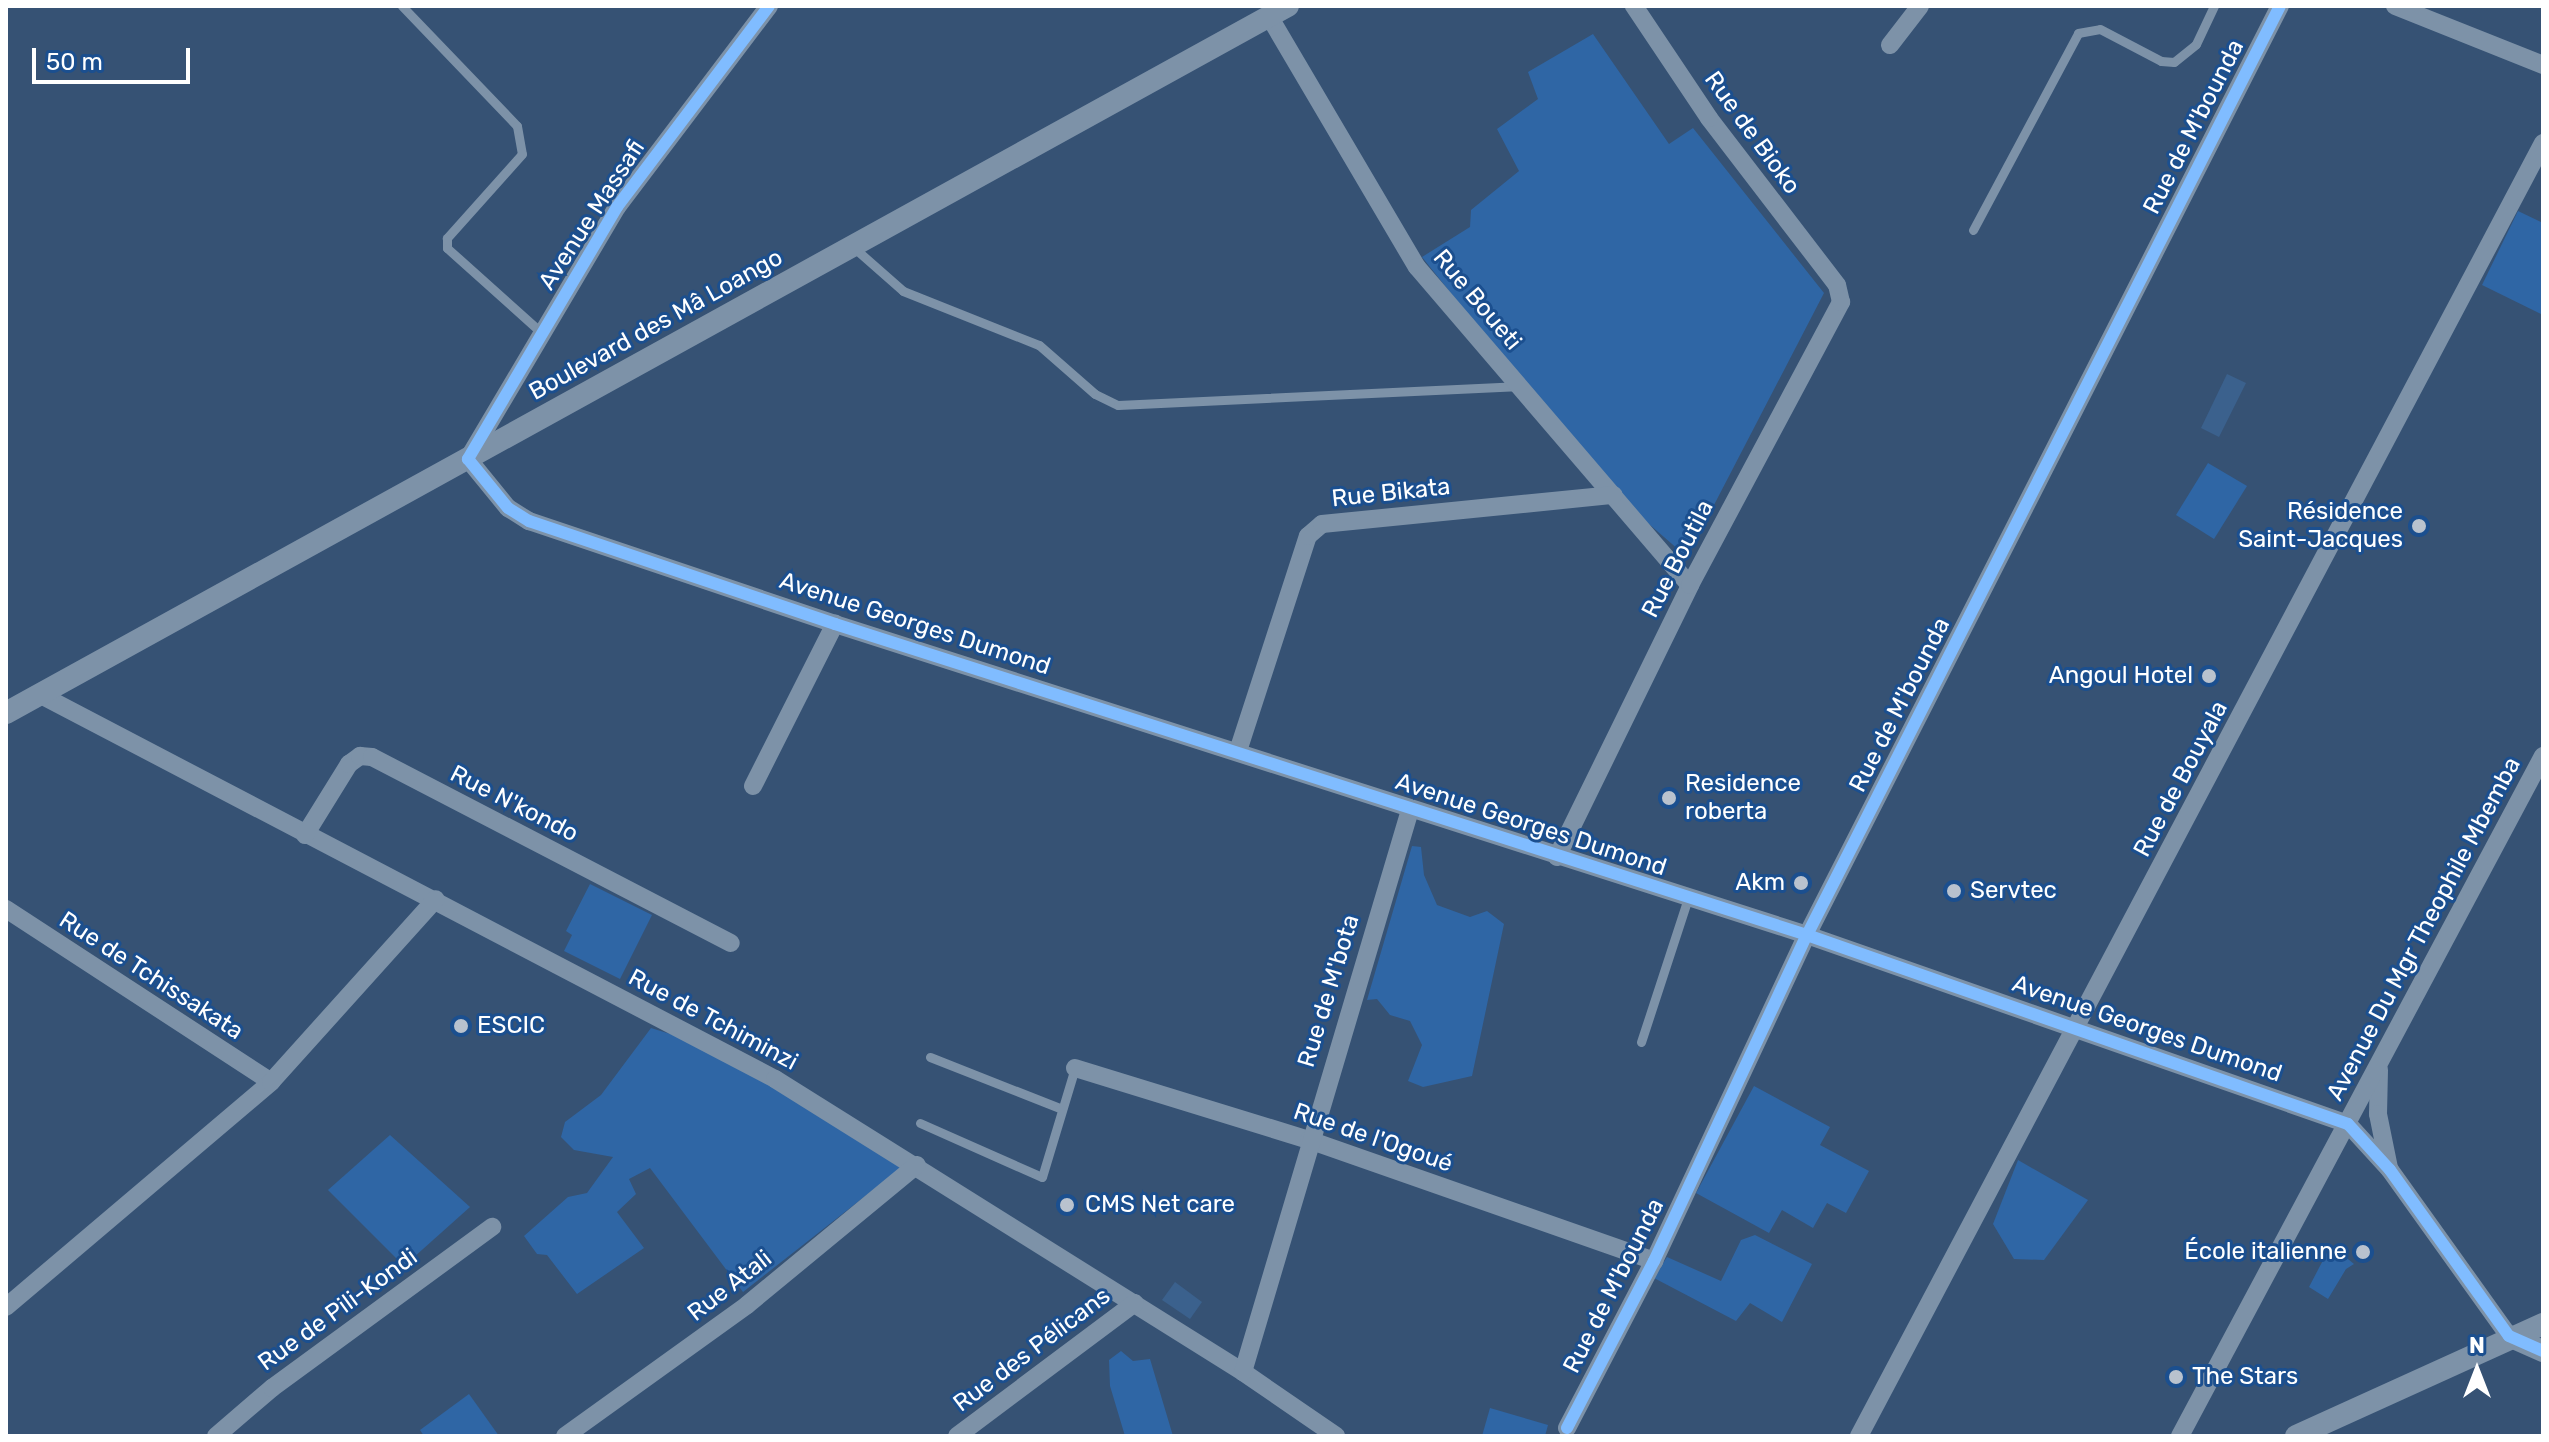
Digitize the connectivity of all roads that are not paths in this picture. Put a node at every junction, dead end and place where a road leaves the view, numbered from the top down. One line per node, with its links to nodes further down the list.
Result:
1 (402, 6): 15 (lane)
2 (769, 6): 15 (street, Avenue Massafi)
3 (1634, 6): 14 (street, Rue de Bioko)
4 (1920, 6): 9 (street)
5 (2214, 6): 12 (lane)
6 (2280, 6): 32 (street, Rue de M'bounda)
7 (2395, 6): 10 (street)
8 (1279, 11): 13 (street, Boulevard des Mâ Loango); 16 (street, Rue Boueti)
9 (1890, 45)
10 (2543, 65)
11 (2543, 143): 34 (street, Rue de Bouyala)
12 (1973, 230)
13 (852, 246): 16 (lane); 17 (street, Boulevard des Mâ Loango)
14 (1837, 285): 19 (street, Rue Boutila)
15 (543, 334): 17 (street, Avenue Massafi)
16 (1518, 386): 18 (street, Rue Boueti)
17 (468, 459): 20 (street, Avenue Georges Dumond); 21 (street, Boulevard des Mâ Loango)
18 (1614, 495): 19 (street, Rue Boueti); 23 (street, Rue Bikata)
19 (1690, 585): 28 (street, Rue Boutila)
20 (835, 624): 23 (street, Avenue Georges Dumond); 25 (street)
21 (39, 694): 22 (street, Boulevard des Mâ Loango); 27 (street, Rue de Tchiminzi)
22 (6, 713)
23 (1238, 751): 26 (street, Avenue Georges Dumond)
24 (2543, 756): 37 (street, Avenue Du Mgr Theophile Mbemba)
25 (753, 786)
26 (1410, 810): 28 (street, Avenue Georges Dumond); 43 (street, Rue de M'bota)
27 (305, 835): 30 (street, Rue de Tchiminzi); 33 (street, Rue N'kondo)
28 (1557, 857): 29 (street, Avenue Georges Dumond)
29 (1688, 898): 32 (street, Avenue Georges Dumond); 35 (lane)
30 (436, 899): 39 (street); 44 (street, Rue de Tchiminzi)
31 (6, 909): 39 (street, Rue de Tchissakata)
32 (1807, 935): 34 (street, Avenue Georges Dumond); 47 (street, Rue de M'bounda)
33 (731, 943)
34 (2077, 1027): 42 (street, Avenue Georges Dumond); 59 (street, Rue de Bouyala)
35 (1641, 1042)
36 (930, 1057): 40 (lane)
37 (2380, 1066): 42 (street, Avenue Du Mgr Theophile Mbemba); 45 (street, Avenue Georges Dumond)
38 (1075, 1068): 40 (lane); 43 (street, Rue de l'Ogoué)
39 (271, 1082): 49 (street)
40 (1062, 1109): 41 (lane)
41 (920, 1123)
42 (2348, 1124): 45 (street, Avenue Georges Dumond); 60 (street, Avenue Du Mgr Theophile Mbemba)
43 (1309, 1140): 47 (street, Rue de l'Ogoué); 53 (street, Rue de M'bota)
44 (917, 1165): 48 (street, Rue de Tchiminzi); 56 (street, Rue Atali)
45 (2390, 1170): 51 (street, Avenue Georges Dumond)
46 (492, 1227): 55 (street, Rue de Pili-Kondi)
47 (1654, 1261): 54 (street, Rue de M'bounda)
48 (1135, 1303): 53 (street, Rue de Tchiminzi); 57 (street, Rue des Pélicans)
49 (6, 1307)
50 (2543, 1324): 51 (street)
51 (2509, 1336): 52 (street); 61 (street)
52 (2543, 1351)
53 (1243, 1372): 58 (street, Rue de Tchiminzi)
54 (1567, 1428)
55 (216, 1436)
56 (565, 1436)
57 (957, 1436)
58 (1336, 1436)
59 (1859, 1436)
60 (2180, 1436)
61 (2296, 1436)

